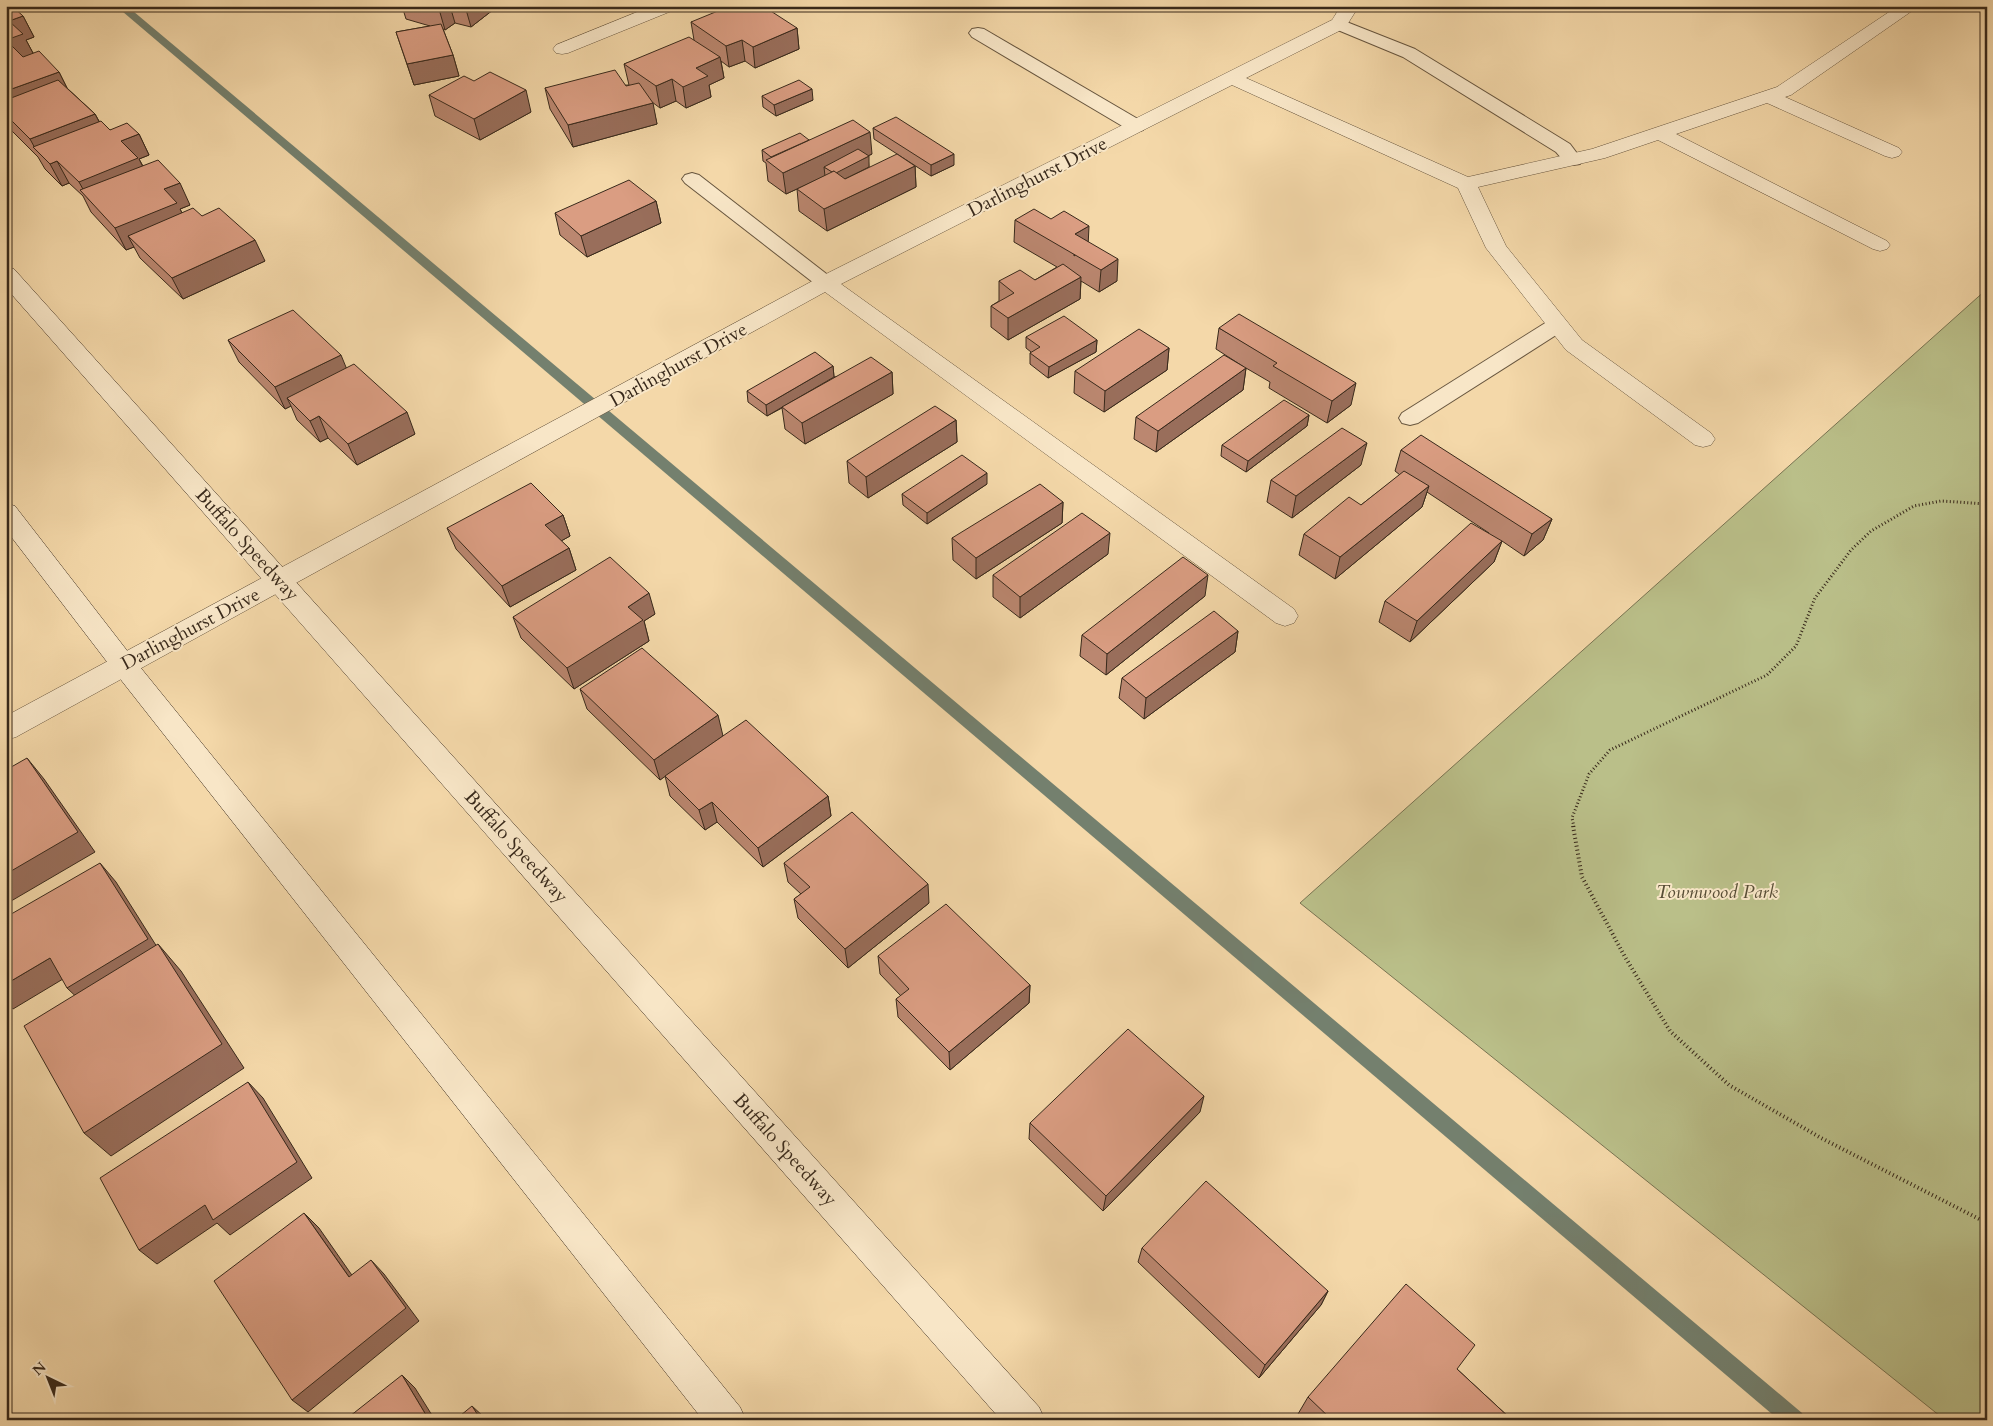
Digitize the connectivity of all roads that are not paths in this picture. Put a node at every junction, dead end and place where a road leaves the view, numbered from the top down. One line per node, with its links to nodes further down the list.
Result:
1 (668, 6): 6 (street)
2 (1350, 6): 4 (street)
3 (1910, 6): 8 (street)
4 (1339, 24): 7 (street, Darlinghurst Drive); 12 (lane)
5 (978, 32): 9 (lane)
6 (562, 49)
7 (1231, 78): 9 (street, Darlinghurst Drive); 14 (street)
8 (1767, 96): 10 (street); 11 (street)
9 (1136, 126): 17 (street, Darlinghurst Drive)
10 (1659, 133): 12 (street); 15 (street)
11 (1892, 152)
12 (1573, 160): 14 (street)
13 (692, 179): 17 (lane)
14 (1466, 184): 18 (street)
15 (1880, 246)
16 (6, 274): 22 (street, Buffalo Speedway)
17 (826, 283): 22 (street, Darlinghurst Drive); 23 (street)
18 (1558, 325): 19 (lane); 20 (street)
19 (1410, 418)
20 (1703, 439)
21 (6, 512): 24 (street)
22 (280, 580): 24 (street, Darlinghurst Drive); 27 (street, Buffalo Speedway)
23 (1285, 616)
24 (123, 664): 25 (street, Darlinghurst Drive); 26 (street)
25 (6, 729)
26 (727, 1420)
27 (1026, 1420)

